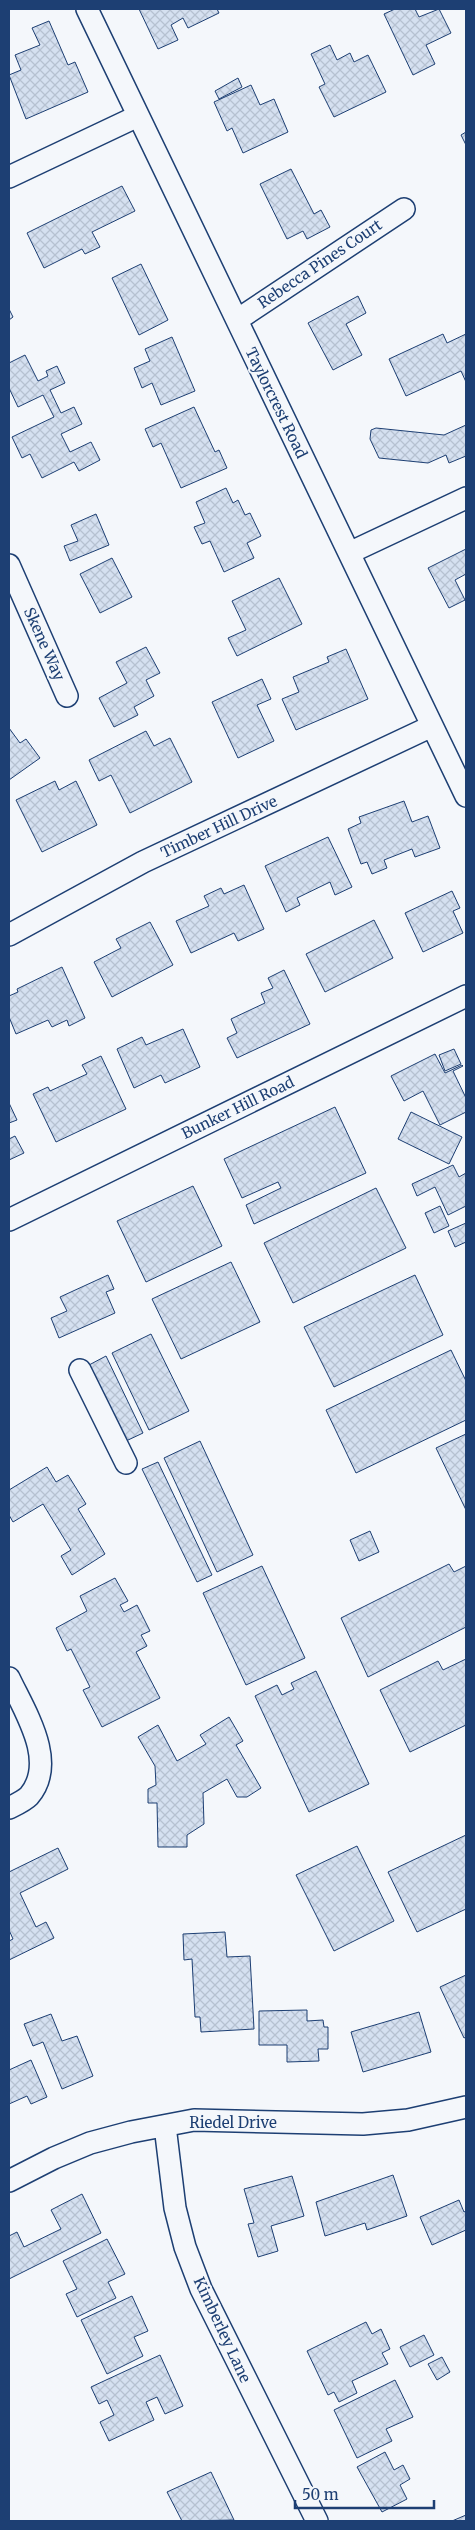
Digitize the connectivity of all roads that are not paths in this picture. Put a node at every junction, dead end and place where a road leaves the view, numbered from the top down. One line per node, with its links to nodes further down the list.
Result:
1 (87, 9): 2 (street, Taylorcrest Road)
2 (138, 116): 3 (street); 5 (street, Taylorcrest Road)
3 (9, 177)
4 (404, 209): 5 (street, Rebecca Pines Court)
5 (236, 320): 7 (street, Taylorcrest Road)
6 (466, 498): 7 (street)
7 (349, 554): 10 (street, Taylorcrest Road)
8 (9, 565): 9 (street, Skene Way)
9 (67, 696)
10 (432, 726): 11 (street, Taylorcrest Road); 12 (street, Timber Hill Drive)
11 (466, 796)
12 (9, 935)
13 (466, 996): 14 (street, Bunker Hill Road)
14 (9, 1220)
15 (80, 1370): 16 (street)
16 (126, 1463)
17 (9, 1678): 18 (street)
18 (9, 1808)
19 (466, 2107): 20 (street, Riedel Drive)
20 (165, 2126): 21 (street, Riedel Drive); 22 (street, Kimberley Lane)
21 (9, 2181)
22 (317, 2521)

